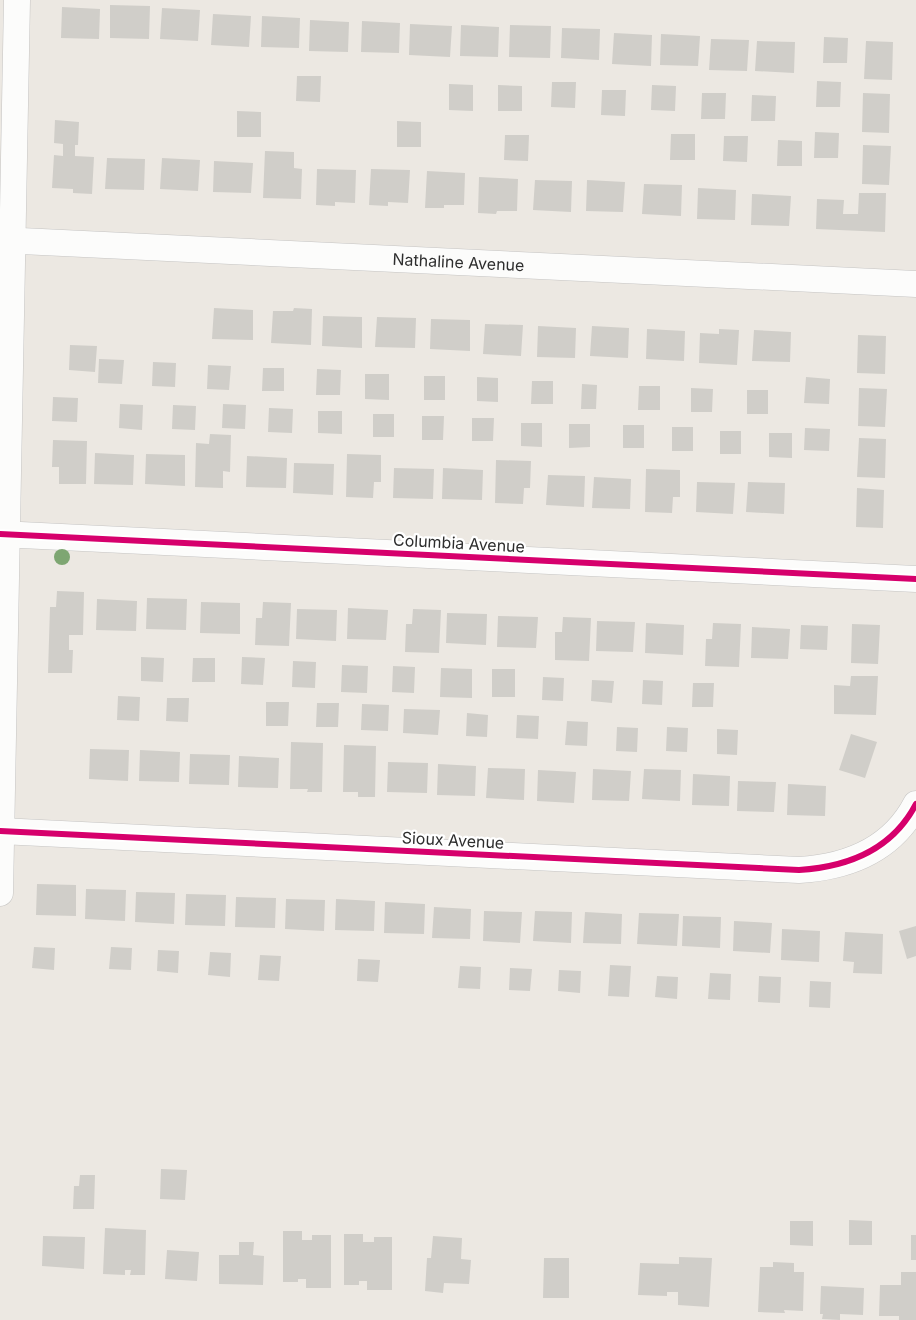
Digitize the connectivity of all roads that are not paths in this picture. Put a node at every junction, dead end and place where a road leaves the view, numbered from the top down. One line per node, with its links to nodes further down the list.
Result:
1 (16, 0): 2 (street)
2 (6, 241): 3 (street, Nathaline Avenue); 4 (street)
3 (916, 284)
4 (4, 535): 5 (street, Columbia Avenue); 7 (street)
5 (916, 579)
6 (916, 804): 7 (street, Sioux Avenue)
7 (1, 831): 8 (street)
8 (0, 893)

